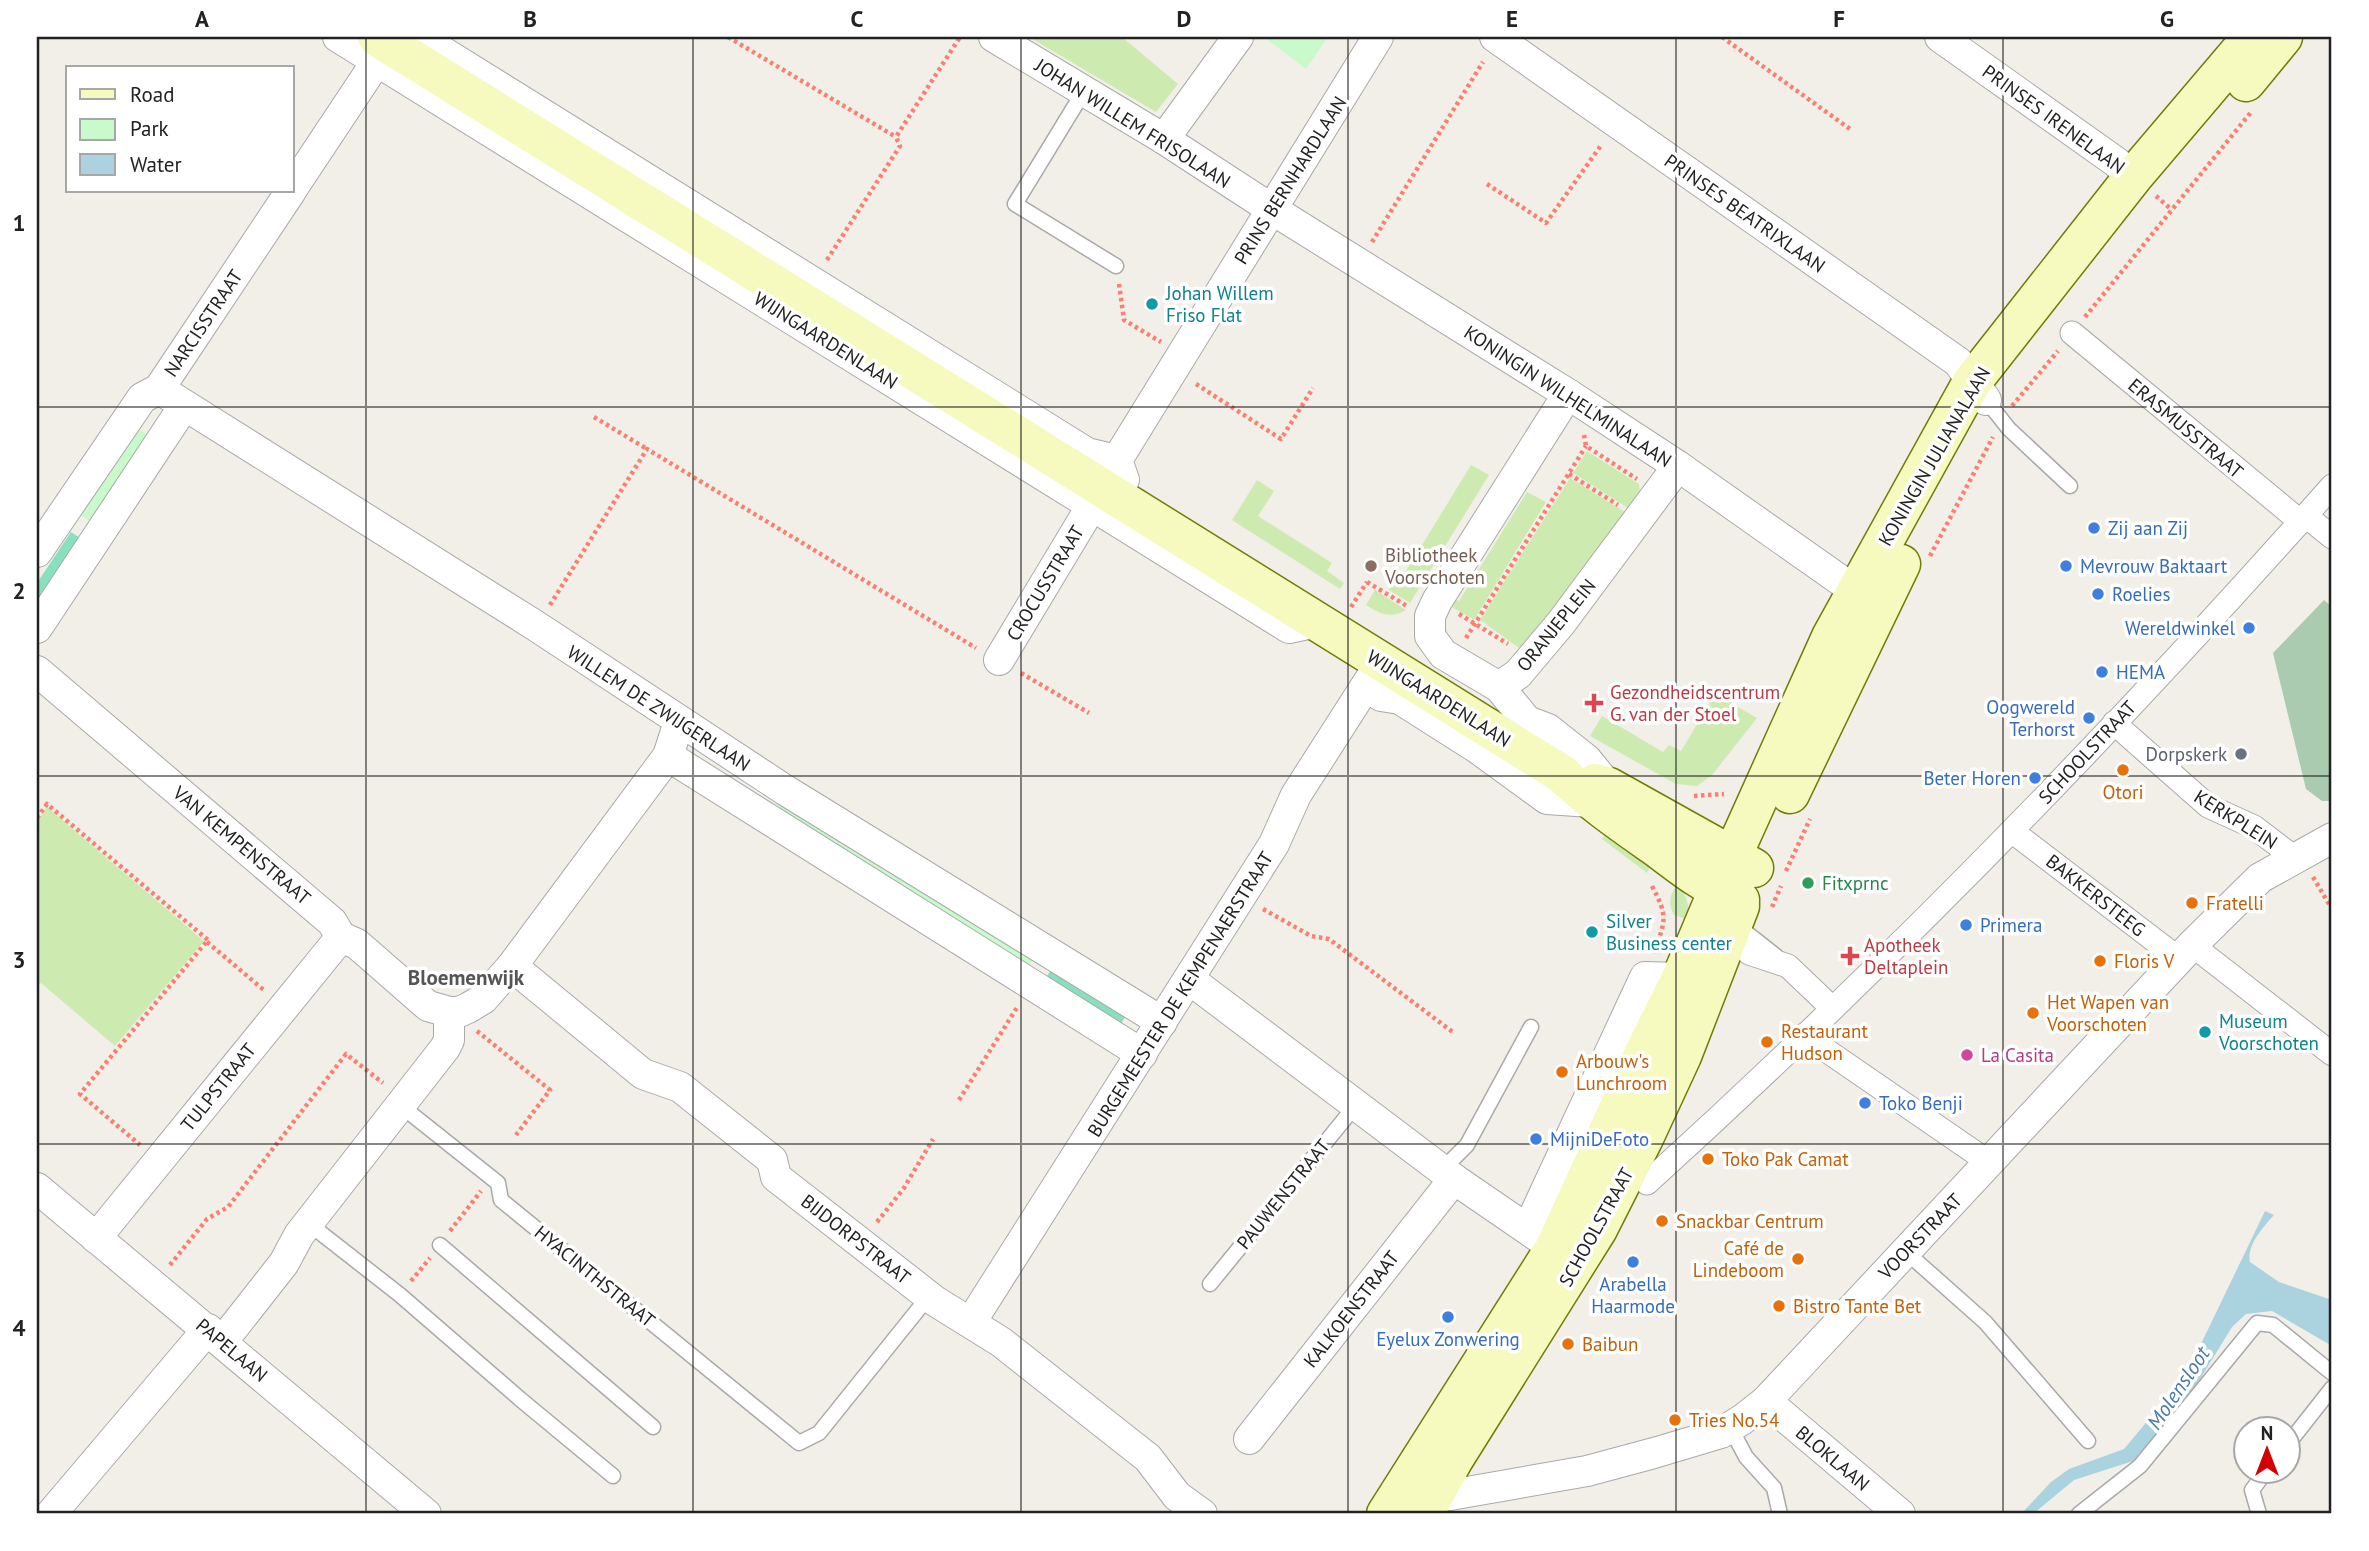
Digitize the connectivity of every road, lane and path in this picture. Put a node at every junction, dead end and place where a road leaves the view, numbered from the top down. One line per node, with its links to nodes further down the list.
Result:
1 (338, 37): 13 (street, WIJNGAARDENLAAN)
2 (419, 37): 27 (street)
3 (727, 37): 18 (path)
4 (960, 37): 18 (path)
5 (994, 37): 14 (street, JOHAN WILLEM FRISOLAAN)
6 (1238, 37): 19 (street)
7 (1378, 37): 24 (street, PRINS BERNHARDLAAN)
8 (1722, 37): 17 (path)
9 (1940, 37): 20 (street, PRINSES IRENELAAN)
10 (2252, 37): 20 (main road, KONINGIN JULIANALAAN)
11 (2283, 37): 32 (main road, KONINGIN JULIANALAAN)
12 (1496, 38): 16 (street, PRINSES BEATRIXLAAN); 25 (path)
13 (377, 49): 22 (street, NARCISSTRAAT); 43 (street, WIJNGAARDENLAAN); 44 (main road, WIJNGAARDENLAAN)
14 (1084, 91): 19 (street, JOHAN WILLEM FRISOLAAN); 26 (lane)
15 (2255, 107): 28 (path)
16 (1617, 124): 21 (path); 32 (street, PRINSES BEATRIXLAAN)
17 (1850, 129)
18 (896, 137): 27 (path)
19 (1164, 139): 24 (street, JOHAN WILLEM FRISOLAAN)
20 (2133, 177): 32 (main road, KONINGIN JULIANALAAN)
21 (1487, 184)
22 (294, 187)
23 (291, 192): 31 (street, NARCISSTRAAT)
24 (1273, 210): 25 (street, KONINGIN WILHELMINALAAN); 29 (street, PRINS BERNHARDLAAN)
25 (1359, 264): 33 (street, KONINGIN WILHELMINALAAN)
26 (1116, 266): 29 (path)
27 (813, 282): 38 (street)
28 (2072, 333): 46 (street, ERASMUSSTRAAT)
29 (1186, 367): 30 (path); 38 (street, PRINS BERNHARDLAAN)
30 (1312, 388)
31 (159, 389): 34 (street, WILLEM DE ZWIJGERLAAN); 48 (street, NARCISSTRAAT)
32 (1979, 391): 41 (lane, KONINGIN JULIANALAAN); 49 (main road, KONINGIN JULIANALAAN); 55 (main road, KONINGIN JULIANALAAN)
33 (1569, 394): 39 (street, KONINGIN WILHELMINALAAN); 50 (street)
34 (184, 407): 53 (street, WILLEM DE ZWIJGERLAAN); 54 (street, NARCISSTRAAT)
35 (594, 417): 37 (path)
36 (1586, 446): 40 (path)
37 (647, 449): 53 (path); 57 (path)
38 (1117, 460): 44 (street)
39 (1678, 466): 45 (street, ORANJEPLEIN); 49 (street, KONINGIN WILHELMINALAAN)
40 (1569, 474): 45 (path); 52 (path)
41 (2070, 486)
42 (2332, 486): 46 (street, SCHOOLSTRAAT)
43 (1091, 507): 51 (street, WIJNGAARDENLAAN); 57 (street, CROCUSSTRAAT)
44 (1132, 507): 51 (main road, WIJNGAARDENLAAN)
45 (1639, 518): 56 (street, ORANJEPLEIN)
46 (2303, 519): 47 (street, ERASMUSSTRAAT); 65 (street, SCHOOLSTRAAT)
47 (2332, 537)
48 (37, 552)
49 (1857, 592): 73 (main road, KONINGIN JULIANALAAN)
50 (1434, 608): 51 (path); 52 (path); 58 (street, ORANJEPLEIN)
51 (1334, 615): 60 (main road, WIJNGAARDENLAAN)
52 (1475, 624): 56 (path); 58 (path)
53 (537, 626): 64 (street, WILLEM DE ZWIJGERLAAN)
54 (37, 628)
55 (1868, 630): 62 (lane, KONINGIN JULIANALAAN); 73 (main road, KONINGIN JULIANALAAN)
56 (1530, 658): 61 (street, ORANJEPLEIN)
57 (999, 660): 63 (path)
58 (1453, 660): 61 (street, ORANJEPLEIN)
59 (37, 671): 76 (street, VAN KEMPENSTRAAT)
60 (1373, 674): 67 (main road, WIJNGAARDENLAAN); 67 (street, WIJNGAARDENLAAN); 72 (street, BURGEMEESTER DE KEMPENAERSTRAAT)
61 (1499, 687): 67 (street, WIJNGAARDENLAAN)
62 (1853, 697)
63 (1089, 713)
64 (679, 722): 66 (street); 87 (street, WILLEM DE ZWIJGERLAAN)
65 (2114, 723): 69 (street, SCHOOLSTRAAT); 71 (street, KERKPLEIN)
66 (668, 756): 79 (street); 83 (street, WILLEM DE ZWIJGERLAAN)
67 (1600, 794): 73 (main road, WIJNGAARDENLAAN)
68 (37, 818): 77 (path)
69 (2013, 831): 78 (street, BAKKERSTEEG); 85 (street, SCHOOLSTRAAT)
70 (2332, 838): 71 (street, VOORSTRAAT)
71 (2296, 859): 75 (path); 78 (street, VOORSTRAAT)
72 (1241, 897): 82 (street, BURGEMEESTER DE KEMPENAERSTRAAT); 89 (path)
73 (1738, 899): 80 (street); 80 (lane); 81 (main road, SCHOOLSTRAAT); 107 (main road, SCHOOLSTRAAT)
74 (1661, 902): 81 (path)
75 (2332, 909)
76 (341, 937): 84 (street, TULPSTRAAT); 86 (street, VAN KEMPENSTRAAT)
77 (206, 943): 84 (path); 98 (path)
78 (2185, 952): 92 (street, BAKKERSTEEG); 99 (street, VOORSTRAAT)
79 (512, 966): 86 (street); 105 (street, BIJDORPSTRAAT)
80 (1788, 966): 85 (street)
81 (1663, 977): 107 (main road, SCHOOLSTRAAT)
82 (1189, 979): 87 (street, BURGEMEESTER DE KEMPENAERSTRAAT); 95 (street)
83 (1032, 984): 91 (street, WILLEM DE ZWIJGERLAAN); 93 (path)
84 (283, 1006): 98 (street, TULPSTRAAT)
85 (1832, 1008): 90 (street, SCHOOLSTRAAT)
86 (449, 1020): 94 (street); 96 (path)
87 (1162, 1022): 91 (street, BURGEMEESTER DE KEMPENAERSTRAAT)
88 (1531, 1027): 100 (lane)
89 (1454, 1033)
90 (1804, 1035): 99 (street); 101 (street, SCHOOLSTRAAT)
91 (1142, 1054): 112 (street, BURGEMEESTER DE KEMPENAERSTRAAT)
92 (2332, 1054)
93 (959, 1100)
94 (402, 1102): 103 (street); 110 (path); 111 (lane, HYACINTHSTRAAT)
95 (1356, 1105): 100 (street); 109 (lane, PAUWENSTRAAT)
96 (516, 1135)
97 (933, 1139): 105 (path)
98 (158, 1161): 104 (street, TULPSTRAAT)
99 (1990, 1163): 108 (street, VOORSTRAAT)
100 (1448, 1175): 107 (street); 120 (street, KALKOENSTRAAT)
101 (1647, 1183)
102 (37, 1188): 104 (street, PAPELAAN)
103 (308, 1223): 113 (street); 122 (lane)
104 (96, 1238): 110 (street, PAPELAAN)
105 (860, 1242): 111 (street, BIJDORPSTRAAT)
106 (440, 1245): 118 (lane)
107 (1553, 1247): 124 (main road, SCHOOLSTRAAT); 128 (main road, SCHOOLSTRAAT)
108 (1905, 1251): 116 (street, VOORSTRAAT); 121 (lane)
109 (1210, 1284)
110 (154, 1285): 113 (street, PAPELAAN)
111 (929, 1296): 112 (street, BIJDORPSTRAAT)
112 (971, 1322): 127 (street, BIJDORPSTRAAT)
113 (215, 1336): 125 (street); 126 (street, PAPELAAN)
114 (2332, 1373): 131 (lane)
115 (2332, 1388): 117 (lane)
116 (1766, 1401): 119 (street, VOORSTRAAT); 130 (street, BLOKLAAN)
117 (2302, 1426)
118 (653, 1427)
119 (1730, 1427): 124 (street, VOORSTRAAT); 129 (lane)
120 (1249, 1439)
121 (2088, 1441)
122 (613, 1476)
123 (2257, 1484): 132 (lane)
124 (1428, 1506)
125 (51, 1514)
126 (426, 1514)
127 (1202, 1514)
128 (1386, 1514)
129 (1780, 1514)
130 (1900, 1514)
131 (2079, 1514)
132 (2259, 1514)

